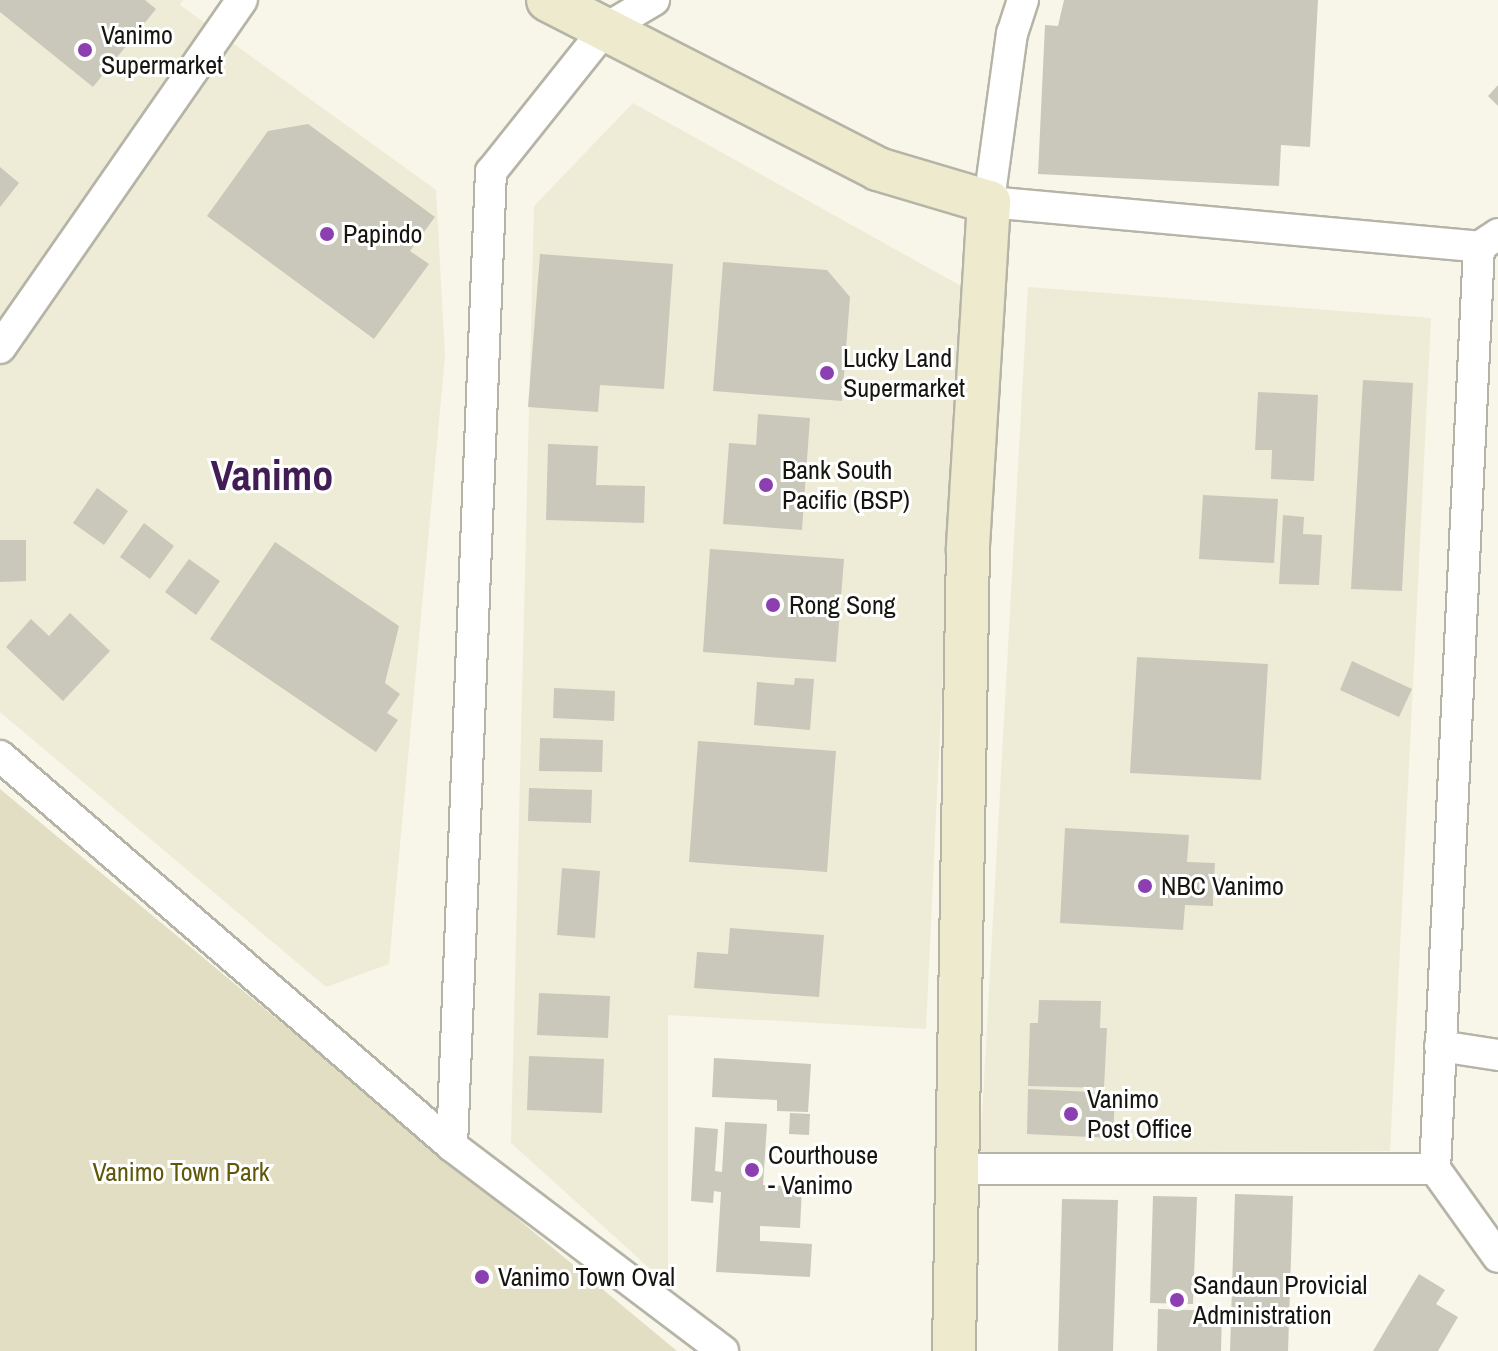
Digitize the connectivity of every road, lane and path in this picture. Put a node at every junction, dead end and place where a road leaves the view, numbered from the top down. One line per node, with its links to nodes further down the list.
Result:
1 (242, 0): 8 (street)
2 (548, 0): 5 (street)
3 (654, 0): 5 (street)
4 (1023, 0): 6 (street)
5 (605, 29): 6 (street); 12 (street)
6 (989, 202): 7 (street); 13 (street)
7 (1488, 240): 10 (street)
8 (0, 348)
9 (0, 756): 12 (street)
10 (1440, 1046): 11 (street); 14 (street)
11 (1498, 1055)
12 (452, 1146): 16 (street)
13 (958, 1169): 14 (street); 17 (street)
14 (1435, 1169): 15 (street)
15 (1498, 1257)
16 (723, 1351)
17 (954, 1351)

